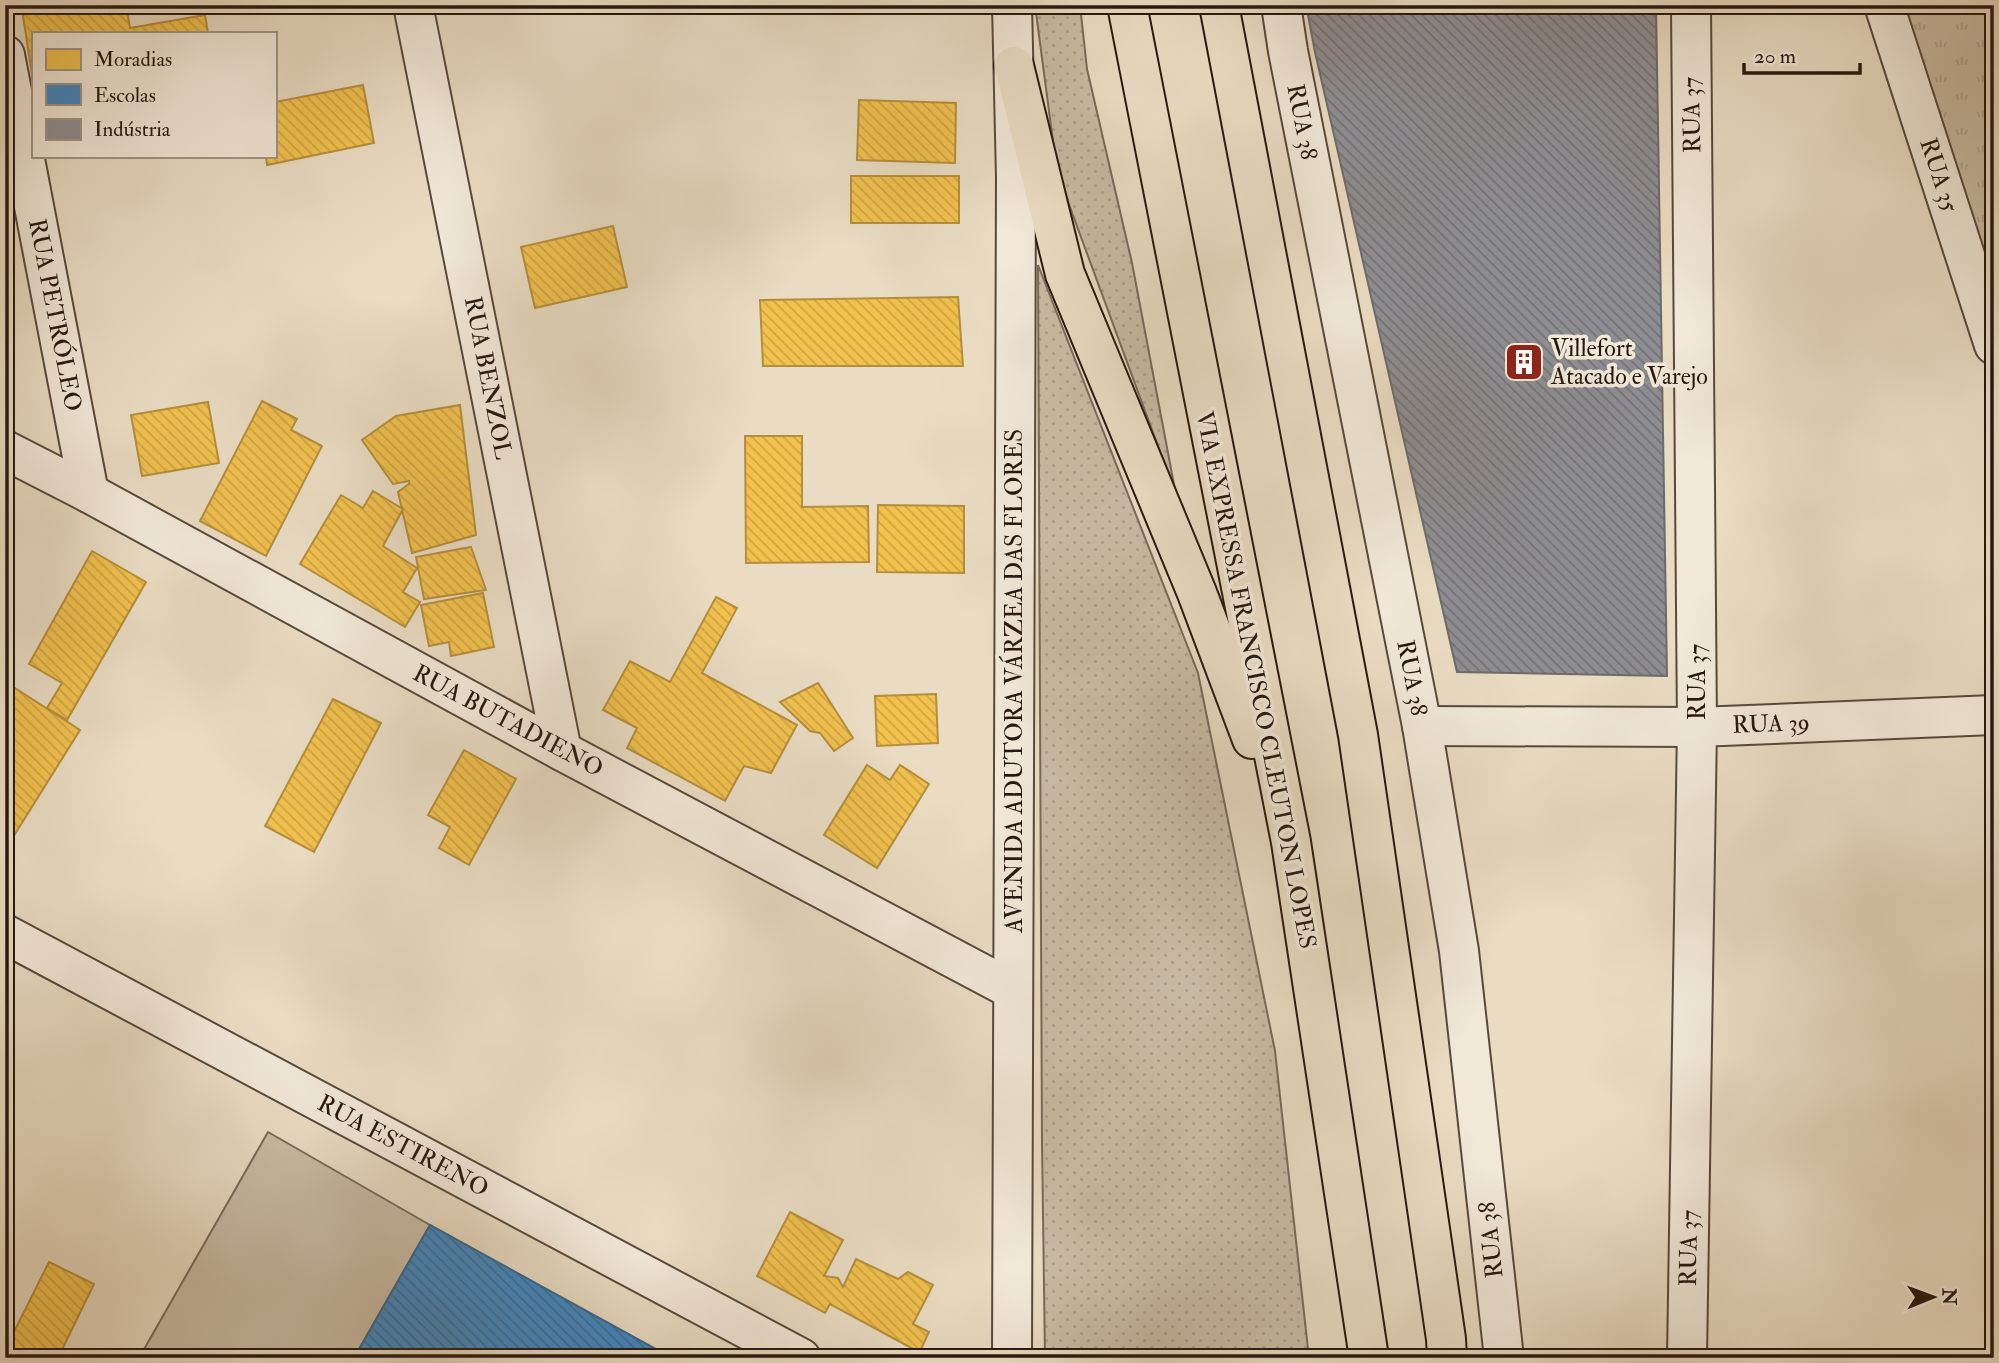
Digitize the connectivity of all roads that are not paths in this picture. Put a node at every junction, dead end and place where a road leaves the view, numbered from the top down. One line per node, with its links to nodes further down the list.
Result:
1 (414, 5): 16 (street, RUA BENZOL)
2 (1012, 5): 9 (street, AVENIDA ADUTORA VÁRZEA DAS FLORES)
3 (1127, 5): 17 (highway, VIA EXPRESSA FRANCISCO CLEUTON LOPES)
4 (1219, 5): 23 (highway)
5 (1280, 5): 14 (street, RUA 38)
6 (1691, 5): 15 (street, RUA 37)
7 (1884, 5): 10 (street, RUA 35)
8 (5, 55): 12 (street, RUA PETRÓLEO)
9 (1014, 66): 17 (highway); 19 (street, AVENIDA ADUTORA VÁRZEA DAS FLORES)
10 (1994, 345)
11 (5, 450): 12 (street, RUA BUTADIENO)
12 (89, 493): 16 (street, RUA BUTADIENO)
13 (1994, 715): 15 (street, RUA 39)
14 (1422, 726): 15 (street, RUA 39); 24 (street, RUA 38)
15 (1697, 727): 25 (street, RUA 37)
16 (562, 751): 19 (street, RUA BUTADIENO)
17 (1291, 842): 22 (highway, VIA EXPRESSA FRANCISCO CLEUTON LOPES)
18 (5, 934): 20 (street, RUA ESTIRENO)
19 (1013, 990): 21 (street, AVENIDA ADUTORA VÁRZEA DAS FLORES)
20 (801, 1358)
21 (1012, 1358)
22 (1368, 1358)
23 (1447, 1358)
24 (1504, 1358)
25 (1687, 1358)

